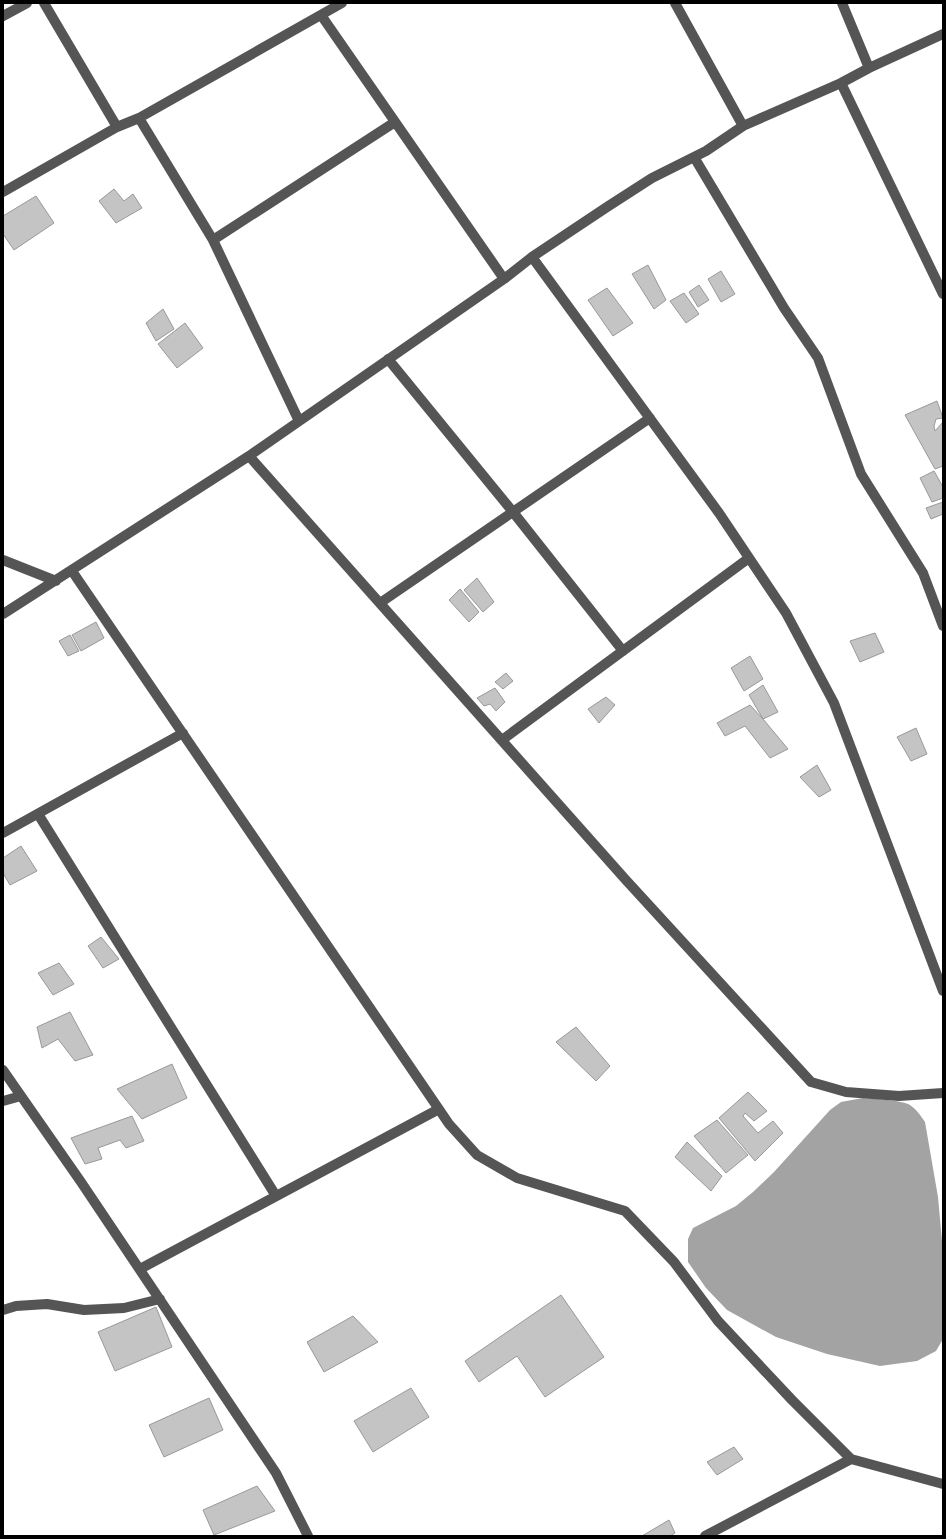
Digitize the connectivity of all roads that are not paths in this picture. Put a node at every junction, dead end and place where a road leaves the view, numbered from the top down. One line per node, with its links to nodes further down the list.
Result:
1 (27, 3): 7 (street)
2 (44, 3): 14 (street)
3 (342, 3): 6 (street)
4 (675, 3): 13 (street)
5 (842, 3): 9 (street)
6 (321, 15): 11 (street); 12 (street)
7 (3, 16)
8 (943, 34): 9 (street)
9 (869, 68): 10 (street)
10 (842, 83): 13 (street); 20 (street)
11 (139, 118): 14 (street); 17 (street)
12 (395, 122): 17 (street); 19 (street)
13 (743, 126): 15 (street)
14 (117, 127): 16 (street)
15 (694, 157): 18 (street); 32 (street)
16 (3, 192)
17 (213, 240): 23 (street)
18 (532, 257): 19 (street); 22 (street)
19 (504, 279): 21 (street)
20 (943, 294)
21 (388, 360): 23 (street); 25 (street)
22 (650, 418): 25 (street); 26 (street)
23 (299, 421): 24 (street)
24 (249, 456): 28 (street); 30 (street)
25 (513, 512): 30 (street); 33 (street)
26 (749, 558): 33 (street); 38 (street)
27 (3, 560): 29 (street)
28 (72, 571): 29 (street); 34 (street)
29 (56, 581): 31 (street)
30 (380, 603): 35 (street)
31 (3, 614)
32 (943, 626)
33 (623, 651): 35 (street)
34 (183, 732): 36 (street); 43 (street)
35 (502, 740): 40 (street)
36 (38, 814): 37 (street); 44 (street)
37 (3, 834)
38 (943, 991)
39 (3, 1070): 41 (street)
40 (943, 1093)
41 (21, 1096): 42 (street); 45 (street)
42 (3, 1101)
43 (439, 1109): 44 (street); 48 (street)
44 (276, 1196): 45 (street)
45 (140, 1269): 46 (street)
46 (160, 1299): 47 (street); 50 (street)
47 (3, 1310)
48 (851, 1460): 49 (street); 51 (street)
49 (943, 1484)
50 (308, 1536)
51 (705, 1536)

